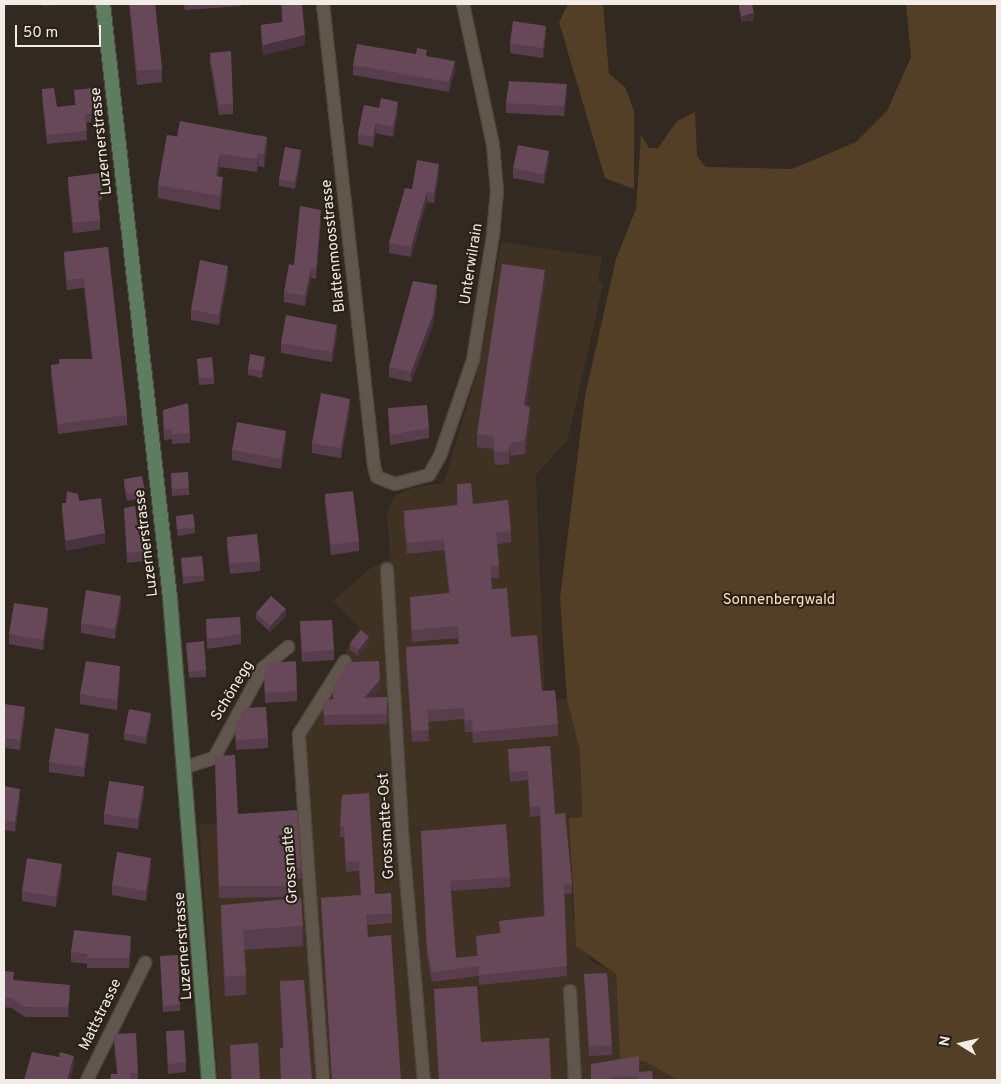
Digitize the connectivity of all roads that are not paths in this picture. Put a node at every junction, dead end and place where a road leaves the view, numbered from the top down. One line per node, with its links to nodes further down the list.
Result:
1 (103, 4): 8 (main road, Luzernerstrasse)
2 (323, 4): 4 (street, Blattenmoosstrasse)
3 (463, 4): 4 (street, Unterwilrain)
4 (384, 482)
5 (387, 569): 14 (street, Grossmatte-Ost)
6 (288, 647): 8 (street, Schönegg)
7 (346, 661): 13 (street, Grossmatte)
8 (186, 767): 12 (main road, Luzernerstrasse)
9 (145, 963): 11 (street, Mattstrasse)
10 (570, 991): 15 (street)
11 (87, 1080)
12 (209, 1080)
13 (323, 1080)
14 (424, 1080)
15 (575, 1080)

